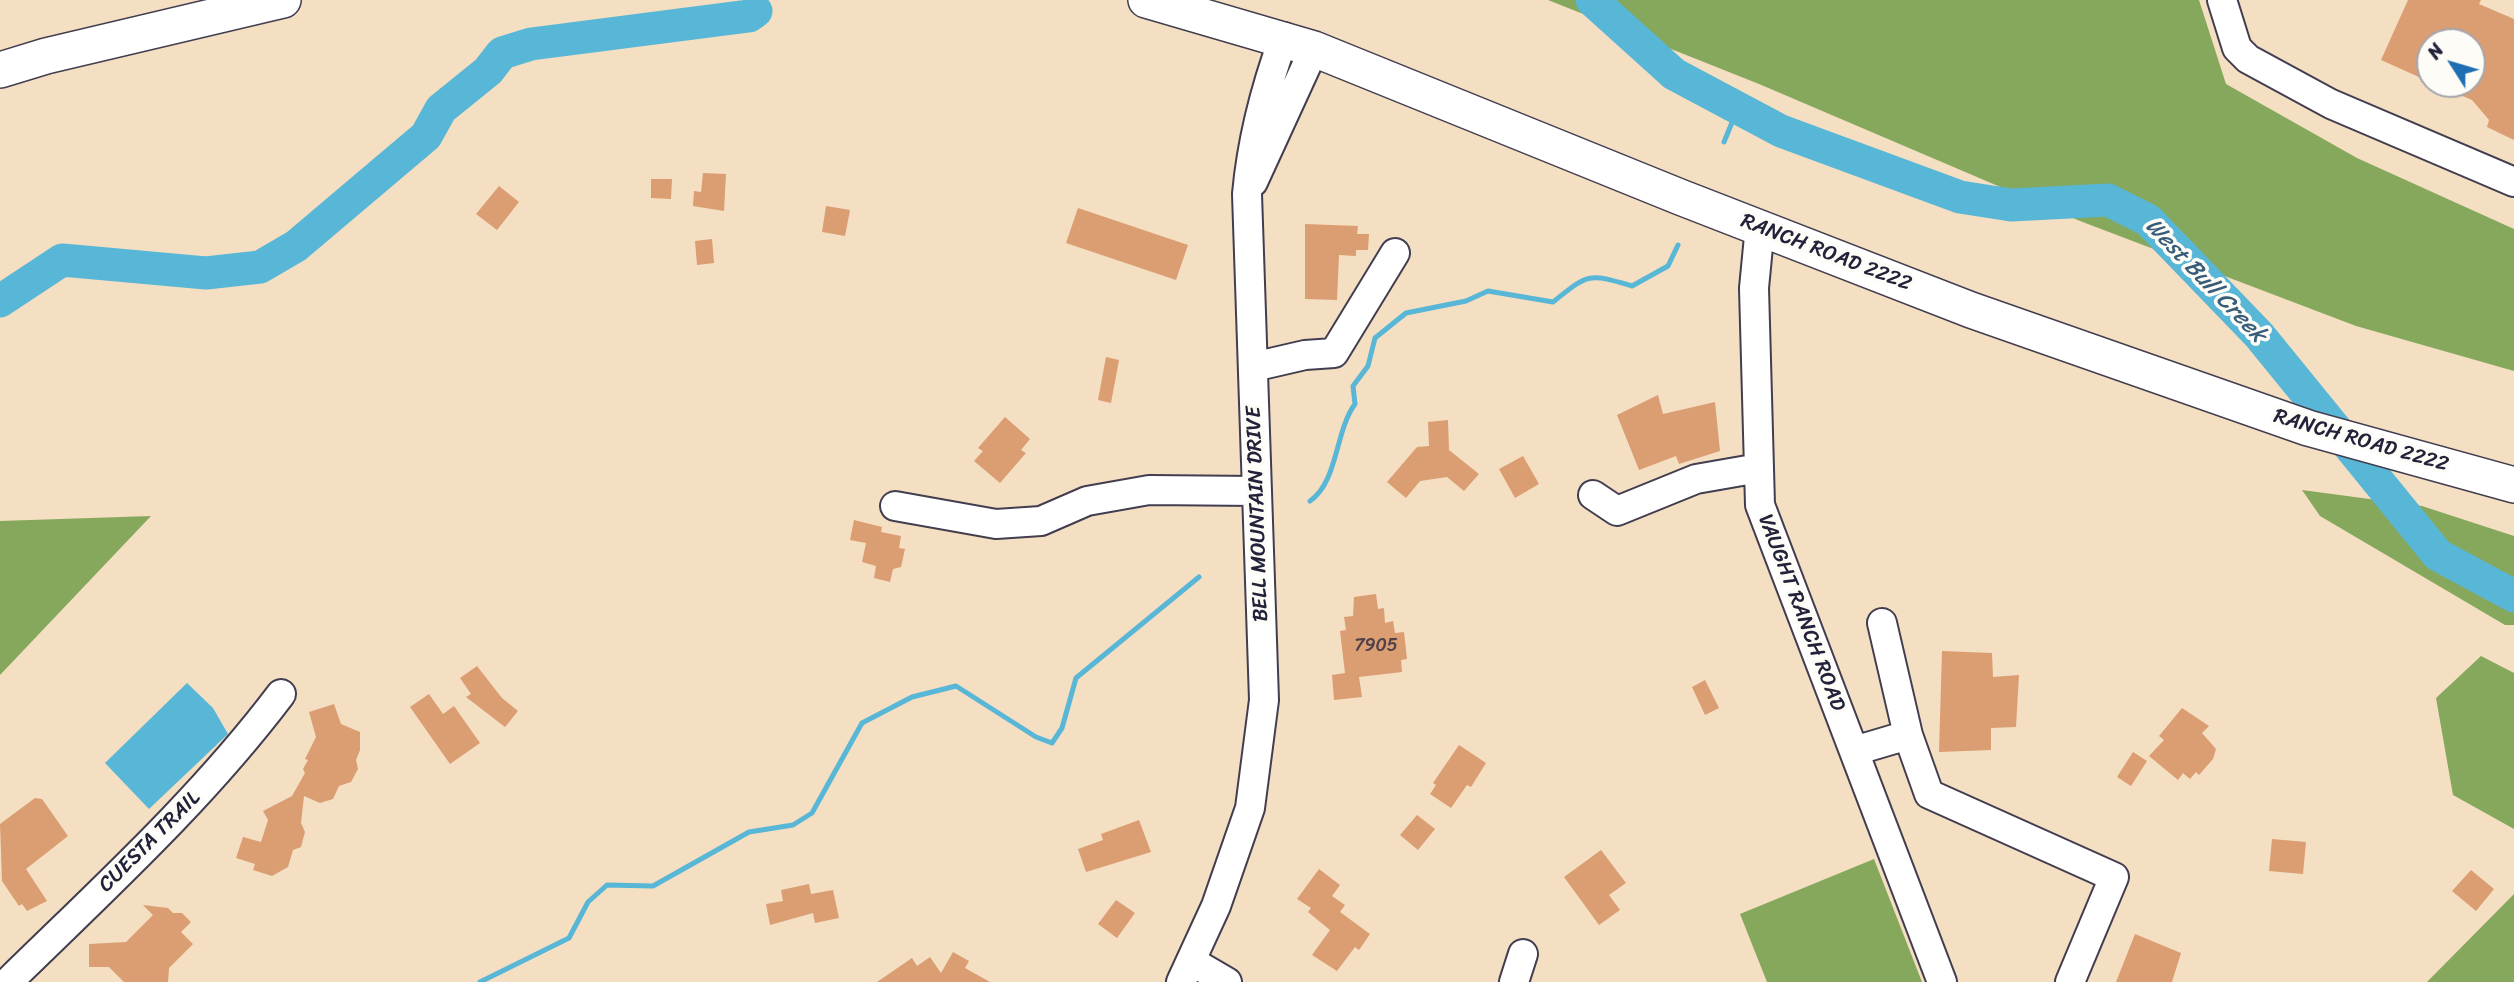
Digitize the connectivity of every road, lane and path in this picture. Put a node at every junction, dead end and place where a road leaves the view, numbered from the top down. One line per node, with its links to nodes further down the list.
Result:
1 (1146, 0): 4 (main road, RANCH ROAD 2222)
2 (2222, 0): 6 (street)
3 (262, 2): 5 (main road)
4 (1299, 43): 7 (main road, RANCH ROAD 2222); 9 (street, BELL MOUNTAIN DRIVE)
5 (0, 71)
6 (2514, 182)
7 (1760, 226): 10 (street, VAUGHT RANCH ROAD); 11 (main road, RANCH ROAD 2222)
8 (1395, 253): 9 (street)
9 (1253, 367): 12 (street, BELL MOUNTAIN DRIVE)
10 (1759, 468): 13 (street); 18 (street, VAUGHT RANCH ROAD)
11 (2514, 484)
12 (1257, 491): 14 (street); 20 (street, BELL MOUNTAIN DRIVE)
13 (1593, 495)
14 (895, 506)
15 (1882, 624): 17 (street)
16 (281, 694): 21 (street, CUESTA TRAIL)
17 (1908, 734): 18 (street); 25 (street)
18 (1854, 751): 24 (street, VAUGHT RANCH ROAD)
19 (1523, 954): 23 (street)
20 (1186, 972): 22 (street)
21 (8, 982)
22 (1227, 982)
23 (1514, 982)
24 (1942, 982)
25 (2070, 982)

